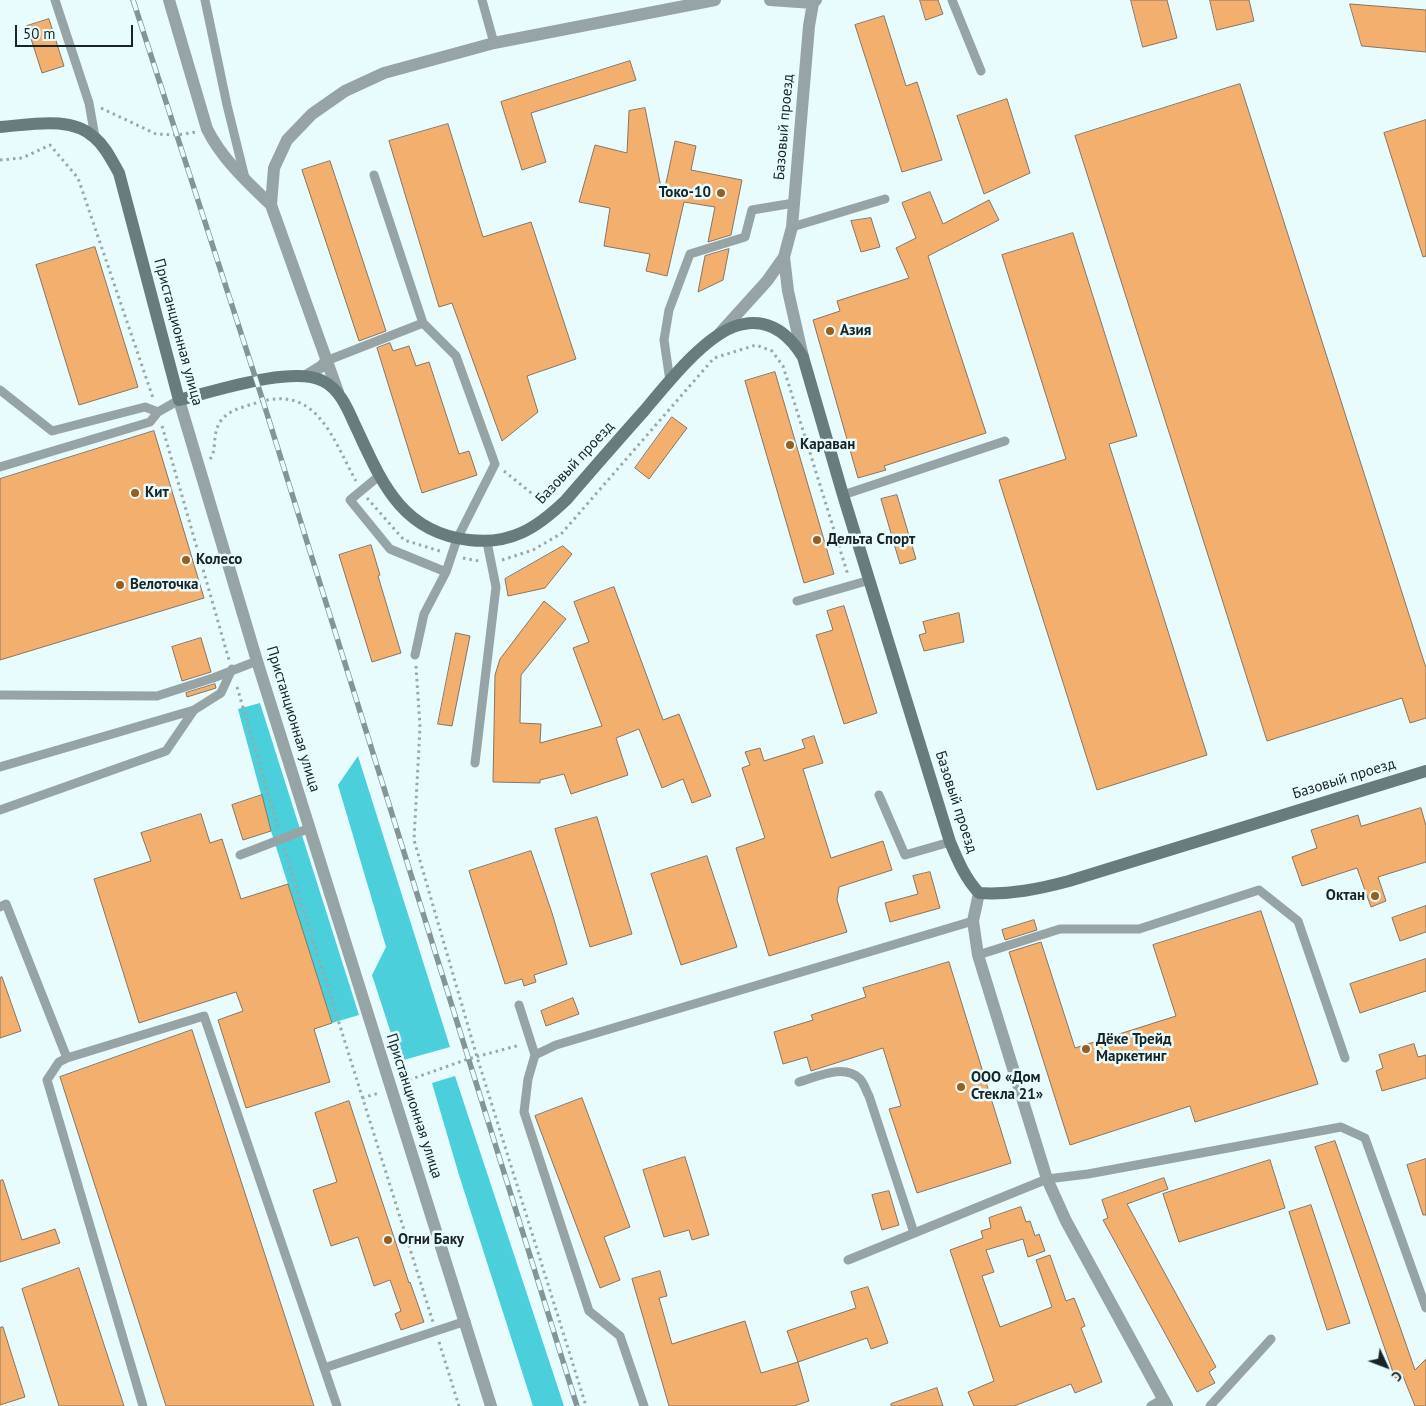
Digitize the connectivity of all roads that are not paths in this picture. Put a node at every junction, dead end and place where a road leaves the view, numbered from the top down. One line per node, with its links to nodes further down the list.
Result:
1 (55, 0): 12 (lane)
2 (169, 0): 14 (street)
3 (205, 0): 14 (lane)
4 (482, 0): 9 (lane)
5 (715, 0): 9 (street)
6 (770, 0): 8 (street)
7 (952, 0): 10 (lane)
8 (815, 1): 16 (street, Базовый проезд)
9 (494, 43): 17 (street)
10 (980, 70)
11 (0, 127): 12 (street, Пристанционная улица)
12 (95, 137): 28 (street, Пристанционная улица)
13 (374, 175): 20 (lane)
14 (246, 181): 17 (street)
15 (885, 199): 18 (lane)
16 (794, 203): 18 (street, Базовый проезд); 25 (lane)
17 (271, 204): 23 (street)
18 (792, 227): 19 (street, Базовый проезд)
19 (784, 257): 21 (street, Базовый проезд); 22 (street, Базовый проезд)
20 (423, 323): 23 (lane); 34 (lane)
21 (716, 336): 22 (street, Базовый проезд); 25 (street, Базовый проезд)
22 (802, 357): 33 (street, Базовый проезд)
23 (326, 361): 24 (street); 27 (street)
24 (306, 376): 27 (street, Базовый проезд); 28 (street, Базовый проезд)
25 (670, 381): 35 (street, Базовый проезд)
26 (0, 390): 29 (lane)
27 (338, 392): 32 (street, Базовый проезд)
28 (179, 400): 29 (lane); 40 (street, Пристанционная улица)
29 (158, 412): 31 (lane)
30 (1005, 442): 33 (lane)
31 (0, 467)
32 (379, 476): 34 (street, Базовый проезд); 36 (lane)
33 (843, 495): 37 (street, Базовый проезд)
34 (458, 539): 35 (street, Базовый проезд); 36 (lane)
35 (487, 542): 44 (lane)
36 (446, 572): 39 (lane)
37 (870, 580): 38 (lane); 50 (street, Базовый проезд)
38 (797, 601)
39 (416, 655)
40 (257, 661): 41 (lane); 49 (street, Пристанционная улица)
41 (232, 669): 42 (lane); 43 (lane)
42 (0, 696)
43 (194, 710): 45 (lane); 48 (lane)
44 (475, 763)
45 (0, 767)
46 (1426, 771): 52 (street, Базовый проезд)
47 (879, 795): 50 (lane)
48 (0, 810)
49 (310, 828): 51 (lane); 65 (street, Пристанционная улица)
50 (950, 842): 52 (street, Базовый проезд)
51 (240, 855)
52 (979, 893): 54 (street)
53 (0, 907): 58 (lane)
54 (973, 921): 55 (street); 57 (lane)
55 (978, 955): 59 (lane); 61 (street)
56 (519, 1005): 57 (lane)
57 (535, 1055): 72 (lane)
58 (66, 1058): 67 (lane); 69 (lane)
59 (1346, 1058)
60 (799, 1082): 62 (lane)
61 (1047, 1179): 62 (lane); 64 (lane); 68 (street)
62 (914, 1233): 63 (lane)
63 (848, 1260)
64 (1426, 1308)
65 (466, 1321): 67 (lane); 71 (street, Пристанционная улица)
66 (1271, 1339): 74 (lane)
67 (324, 1368): 70 (lane)
68 (1165, 1403): 73 (lane)
69 (143, 1406)
70 (337, 1406)
71 (492, 1406)
72 (644, 1406)
73 (1151, 1406)
74 (1210, 1406)

